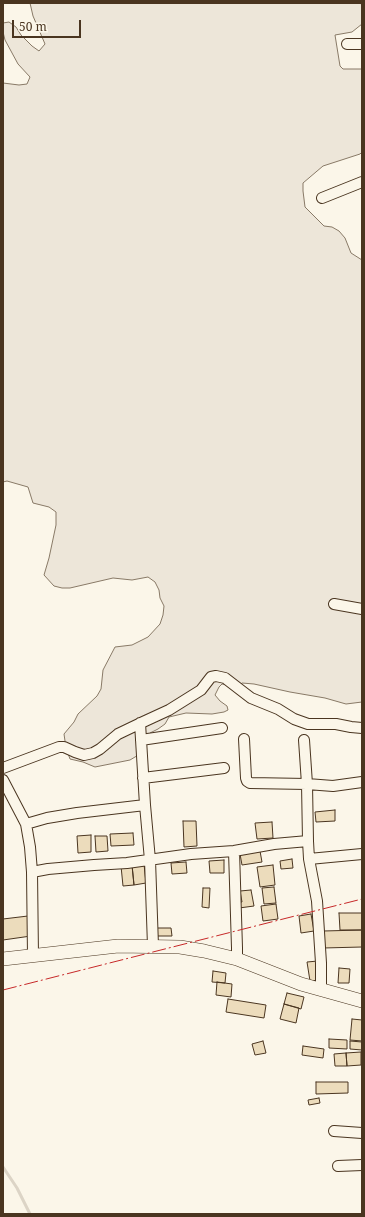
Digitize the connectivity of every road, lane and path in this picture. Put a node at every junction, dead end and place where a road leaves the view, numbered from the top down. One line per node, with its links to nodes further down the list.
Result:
1 (347, 44): 2 (street)
2 (362, 44)
3 (362, 182): 4 (street)
4 (322, 198)
5 (334, 604): 6 (street)
6 (362, 609)
7 (140, 724): 9 (street); 11 (street); 13 (street)
8 (222, 728): 11 (street)
9 (362, 728)
10 (244, 739): 18 (street)
11 (140, 740): 15 (street)
12 (304, 740): 18 (street)
13 (3, 768)
14 (224, 768): 15 (street)
15 (143, 778): 19 (street)
16 (3, 780): 20 (street)
17 (362, 782): 18 (street)
18 (307, 784): 21 (street)
19 (145, 805): 20 (street); 25 (street)
20 (26, 824): 26 (street)
21 (308, 841): 22 (street); 24 (street)
22 (234, 851): 25 (street); 30 (street)
23 (362, 854): 24 (street)
24 (309, 859): 31 (street)
25 (150, 860): 26 (street); 27 (street)
26 (32, 872): 28 (street)
27 (153, 946): 28 (main road); 30 (main road)
28 (33, 956): 29 (main road)
29 (3, 959)
30 (237, 959): 31 (main road)
31 (321, 990): 32 (main road)
32 (362, 1001)
33 (334, 1131): 34 (street)
34 (362, 1133)
35 (362, 1165): 36 (street)
36 (338, 1166)

